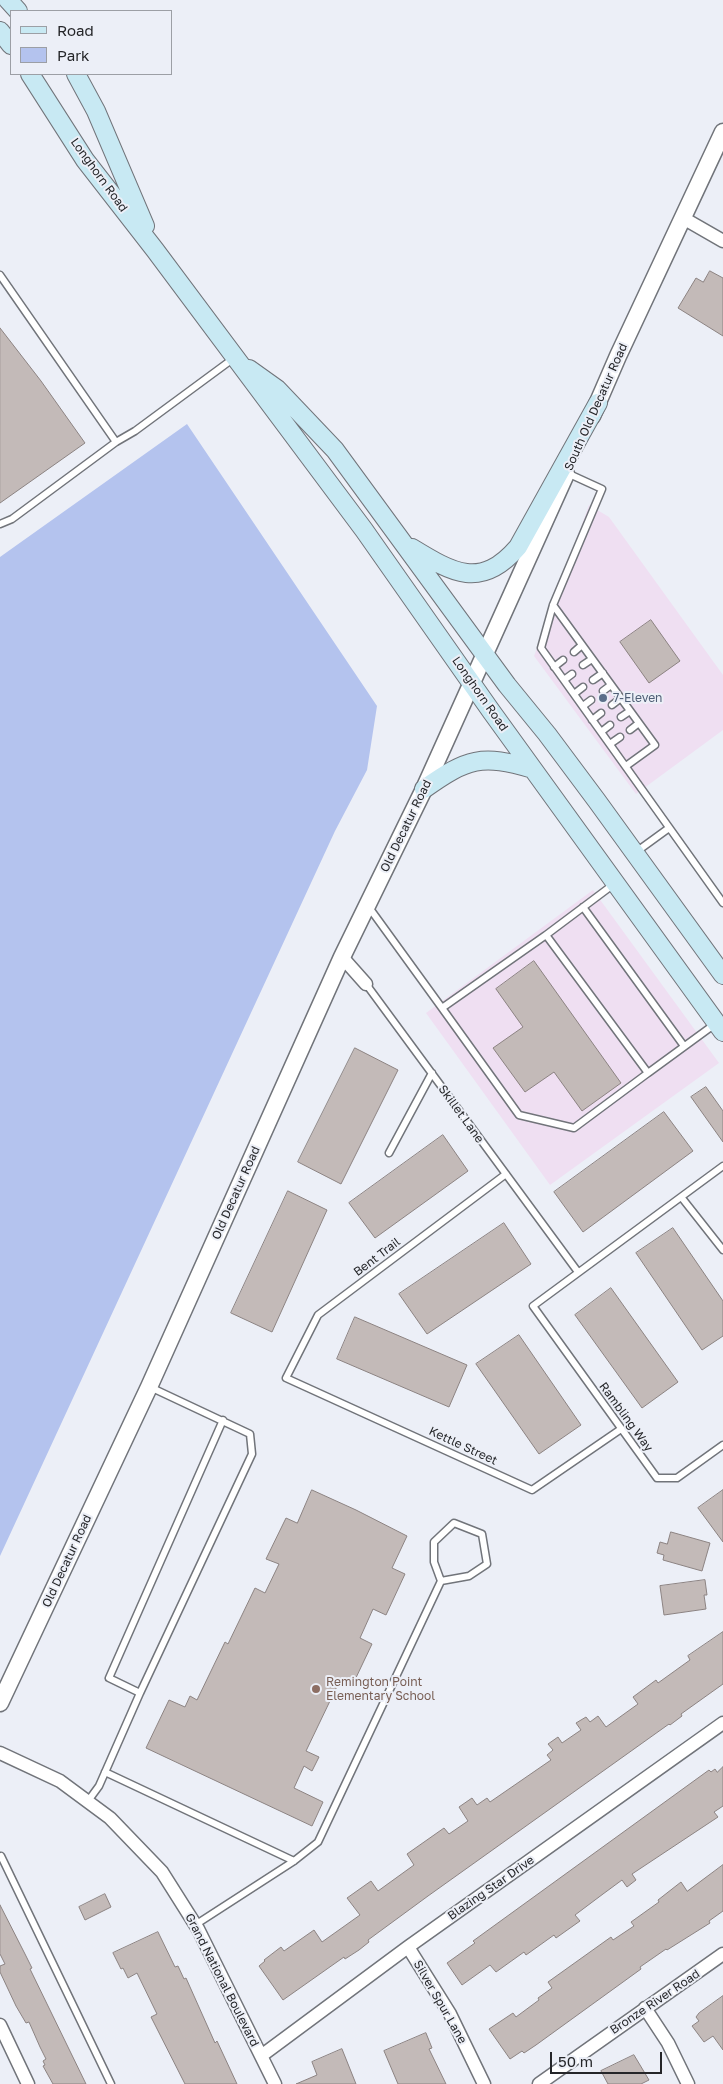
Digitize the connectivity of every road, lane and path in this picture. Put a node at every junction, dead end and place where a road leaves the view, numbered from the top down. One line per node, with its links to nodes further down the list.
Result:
1 (8, 0): 2 (main road)
2 (17, 10)
3 (0, 31): 4 (main road)
4 (10, 45)
5 (31, 75): 10 (main road, Longhorn Road)
6 (77, 75): 10 (main road, Longhorn Road)
7 (723, 132): 8 (street, South Old Decatur Road)
8 (682, 218): 9 (street); 13 (street, South Old Decatur Road)
9 (723, 240)
10 (155, 250): 12 (main road, Longhorn Road)
11 (0, 275): 14 (lane)
12 (234, 358): 14 (lane); 17 (main road, Longhorn Road); 30 (main road, Longhorn Road)
13 (598, 403): 15 (street, South Old Decatur Road); 17 (main road)
14 (116, 442): 16 (lane)
15 (567, 472): 18 (lane); 21 (street, South Old Decatur Road)
16 (0, 524)
17 (406, 544): 21 (main road, Longhorn Road)
18 (553, 605): 19 (lane); 25 (lane)
19 (582, 645): 20 (lane); 22 (lane)
20 (574, 652)
21 (486, 655): 30 (street, South Old Decatur Road); 53 (main road, Longhorn Road)
22 (592, 659): 24 (lane); 26 (lane)
23 (563, 660): 25 (lane)
24 (583, 665)
25 (554, 667): 28 (lane)
26 (602, 673): 29 (lane); 31 (lane)
27 (572, 674): 28 (lane)
28 (564, 680): 34 (lane)
29 (593, 680)
30 (472, 683): 50 (main road, Longhorn Road); 51 (street, Old Decatur Road)
31 (611, 685): 33 (lane); 35 (lane)
32 (583, 687): 34 (lane)
33 (603, 692)
34 (574, 694): 38 (lane)
35 (621, 698): 37 (lane); 39 (lane)
36 (591, 700): 38 (lane)
37 (612, 705)
38 (582, 706): 42 (lane)
39 (630, 711): 41 (lane); 43 (lane)
40 (600, 713): 42 (lane)
41 (621, 718)
42 (592, 720): 46 (lane)
43 (639, 723): 45 (lane); 49 (lane)
44 (610, 725): 46 (lane)
45 (630, 730)
46 (601, 732): 48 (lane)
47 (620, 737): 48 (lane)
48 (610, 744): 49 (lane)
49 (626, 766): 52 (lane)
50 (533, 769): 51 (main road); 54 (main road, Longhorn Road)
51 (424, 789): 56 (street, Old Decatur Road)
52 (669, 828): 53 (lane); 55 (lane)
53 (635, 853): 60 (main road, Longhorn Road)
54 (615, 883): 57 (lane); 63 (main road, Longhorn Road)
55 (723, 903)
56 (368, 906): 59 (street, Old Decatur Road); 62 (lane)
57 (583, 907): 58 (lane); 64 (lane)
58 (546, 934): 62 (lane); 66 (lane)
59 (342, 957): 61 (street, Skillet Lane); 74 (street, Old Decatur Road)
60 (723, 976)
61 (366, 984): 65 (lane, Skillet Lane)
62 (442, 1008): 66 (lane)
63 (721, 1024): 64 (lane)
64 (684, 1046): 66 (lane)
65 (432, 1073): 67 (lane); 69 (lane, Skillet Lane)
66 (648, 1073)
67 (389, 1153)
68 (723, 1166): 70 (lane)
69 (506, 1174): 72 (lane, Skillet Lane); 73 (lane, Bent Trail)
70 (682, 1198): 71 (lane); 72 (lane)
71 (723, 1250)
72 (578, 1272): 76 (lane, Rambling Way)
73 (286, 1378): 76 (lane, Kettle Street)
74 (148, 1387): 75 (lane); 80 (street, Old Decatur Road)
75 (223, 1420): 79 (lane); 79 (lane)
76 (621, 1429): 77 (lane, Rambling Way)
77 (723, 1445)
78 (442, 1581): 78 (lane); 86 (lane)
79 (140, 1693): 83 (lane)
80 (0, 1703)
81 (723, 1723): 88 (street, Blazing Star Drive)
82 (0, 1753): 84 (street, Grand National Boulevard)
83 (105, 1772): 84 (lane); 86 (lane)
84 (88, 1801): 87 (street, Grand National Boulevard)
85 (1, 1856): 94 (lane)
86 (294, 1861): 87 (lane)
87 (195, 1925): 92 (street, Grand National Boulevard)
88 (408, 1947): 92 (street, Blazing Star Drive); 96 (street, Silver Spur Lane)
89 (723, 1954): 90 (street, Bronze River Road)
90 (645, 2008): 97 (street, Bronze River Road); 98 (street)
91 (0, 2025): 93 (street)
92 (261, 2056): 95 (street, Grand National Boulevard)
93 (28, 2084)
94 (111, 2084)
95 (275, 2084)
96 (484, 2084)
97 (539, 2084)
98 (688, 2084)

